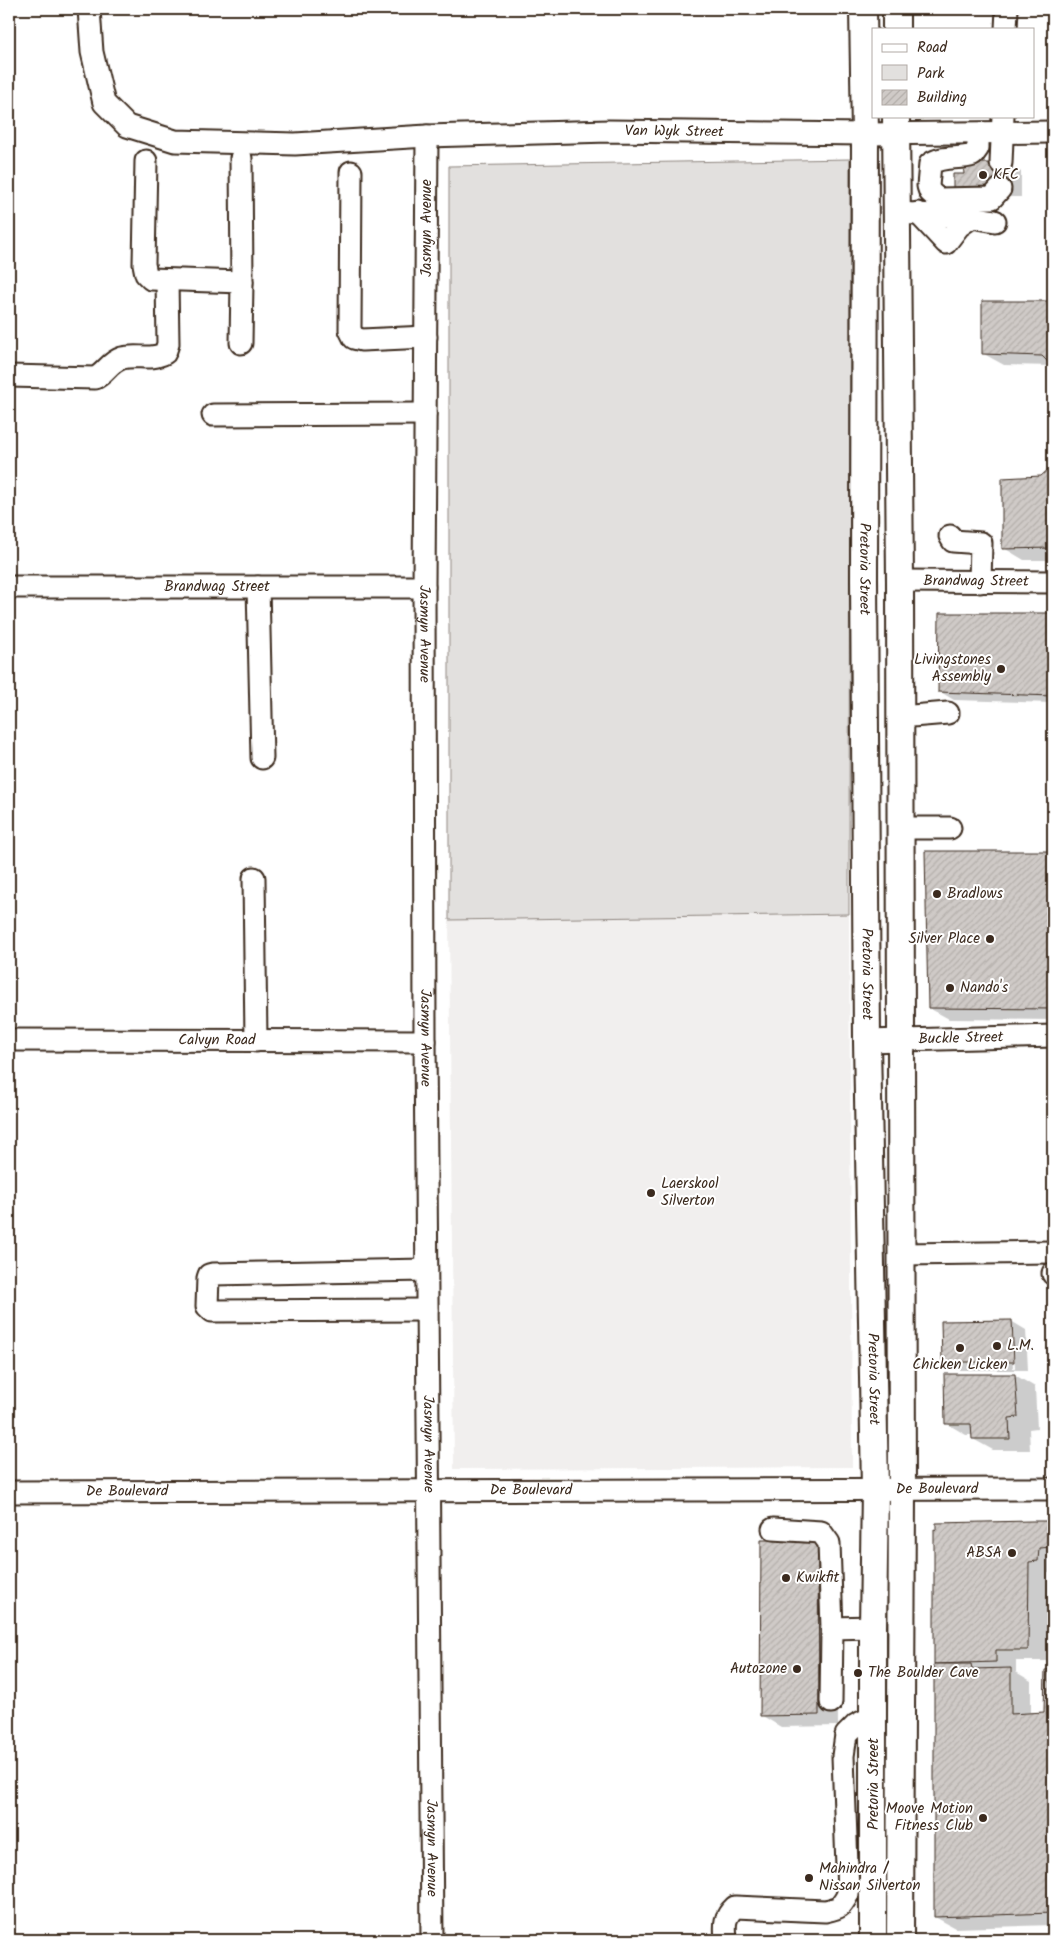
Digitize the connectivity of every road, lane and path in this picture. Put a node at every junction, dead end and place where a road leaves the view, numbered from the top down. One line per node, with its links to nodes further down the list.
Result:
1 (89, 9): 12 (street, Van Wyk Street)
2 (863, 9): 10 (main road, Pretoria Street)
3 (896, 9): 5 (main road)
4 (1007, 9): 6 (street)
5 (896, 28)
6 (1006, 28)
7 (896, 125): 10 (street, Van Wyk Street); 11 (street, Van Wyk Street); 18 (main road, Pretoria Street)
8 (1003, 125): 9 (street, Van Wyk Street); 11 (street, Van Wyk Street); 15 (street)
9 (1053, 132)
10 (865, 134): 12 (street, Van Wyk Street); 41 (main road, Pretoria Street)
11 (978, 134): 17 (street)
12 (427, 136): 23 (street, Jasmyn Avenue)
13 (241, 158): 22 (street)
14 (146, 161): 21 (street)
15 (1001, 162)
16 (351, 172): 23 (street)
17 (1000, 189)
18 (907, 213): 19 (street); 19 (street); 29 (main road, Pretoria Street)
19 (972, 217): 20 (street)
20 (995, 221)
21 (167, 280): 22 (street); 25 (street)
22 (242, 282): 24 (street)
23 (426, 337): 26 (street, Jasmyn Avenue)
24 (240, 343)
25 (9, 376)
26 (425, 414): 27 (street); 34 (street, Jasmyn Avenue)
27 (213, 415)
28 (950, 536): 30 (street)
29 (900, 581): 30 (street, Brandwag Street); 36 (main road, Pretoria Street)
30 (980, 582): 31 (street, Brandwag Street)
31 (1053, 582)
32 (9, 587): 33 (street, Brandwag Street)
33 (258, 587): 34 (street, Brandwag Street); 37 (street)
34 (424, 587): 46 (street, Jasmyn Avenue)
35 (948, 713): 36 (street)
36 (900, 718): 38 (main road, Pretoria Street); 41 (main road)
37 (262, 758)
38 (899, 828): 39 (street); 43 (main road, Pretoria Street)
39 (950, 828)
40 (254, 878): 45 (street)
41 (867, 982): 47 (main road, Pretoria Street)
42 (1053, 1036): 43 (street, Buckle Street)
43 (900, 1039): 47 (street, Buckle Street); 49 (main road, Pretoria Street)
44 (9, 1040): 45 (street, Calvyn Road)
45 (256, 1041): 46 (street, Calvyn Road)
46 (425, 1041): 50 (street, Jasmyn Avenue)
47 (867, 1041): 53 (main road, Pretoria Street)
48 (1053, 1252): 49 (street)
49 (901, 1254): 54 (main road, Pretoria Street)
50 (426, 1270): 51 (street, Jasmyn Avenue); 51 (street)
51 (427, 1310): 56 (street, Jasmyn Avenue)
52 (1053, 1489): 54 (street, De Boulevard)
53 (875, 1490): 54 (street, De Boulevard); 56 (street, De Boulevard); 58 (main road, Pretoria Street)
54 (902, 1490): 65 (main road, Pretoria Street)
55 (9, 1492): 56 (street, De Boulevard)
56 (428, 1492): 62 (street, Jasmyn Avenue)
57 (773, 1529): 59 (street)
58 (873, 1627): 59 (street); 61 (main road, Pretoria Street)
59 (832, 1628): 60 (street)
60 (831, 1702)
61 (874, 1716): 63 (street); 64 (main road, Pretoria Street)
62 (432, 1940)
63 (726, 1940)
64 (873, 1940)
65 (900, 1940)

